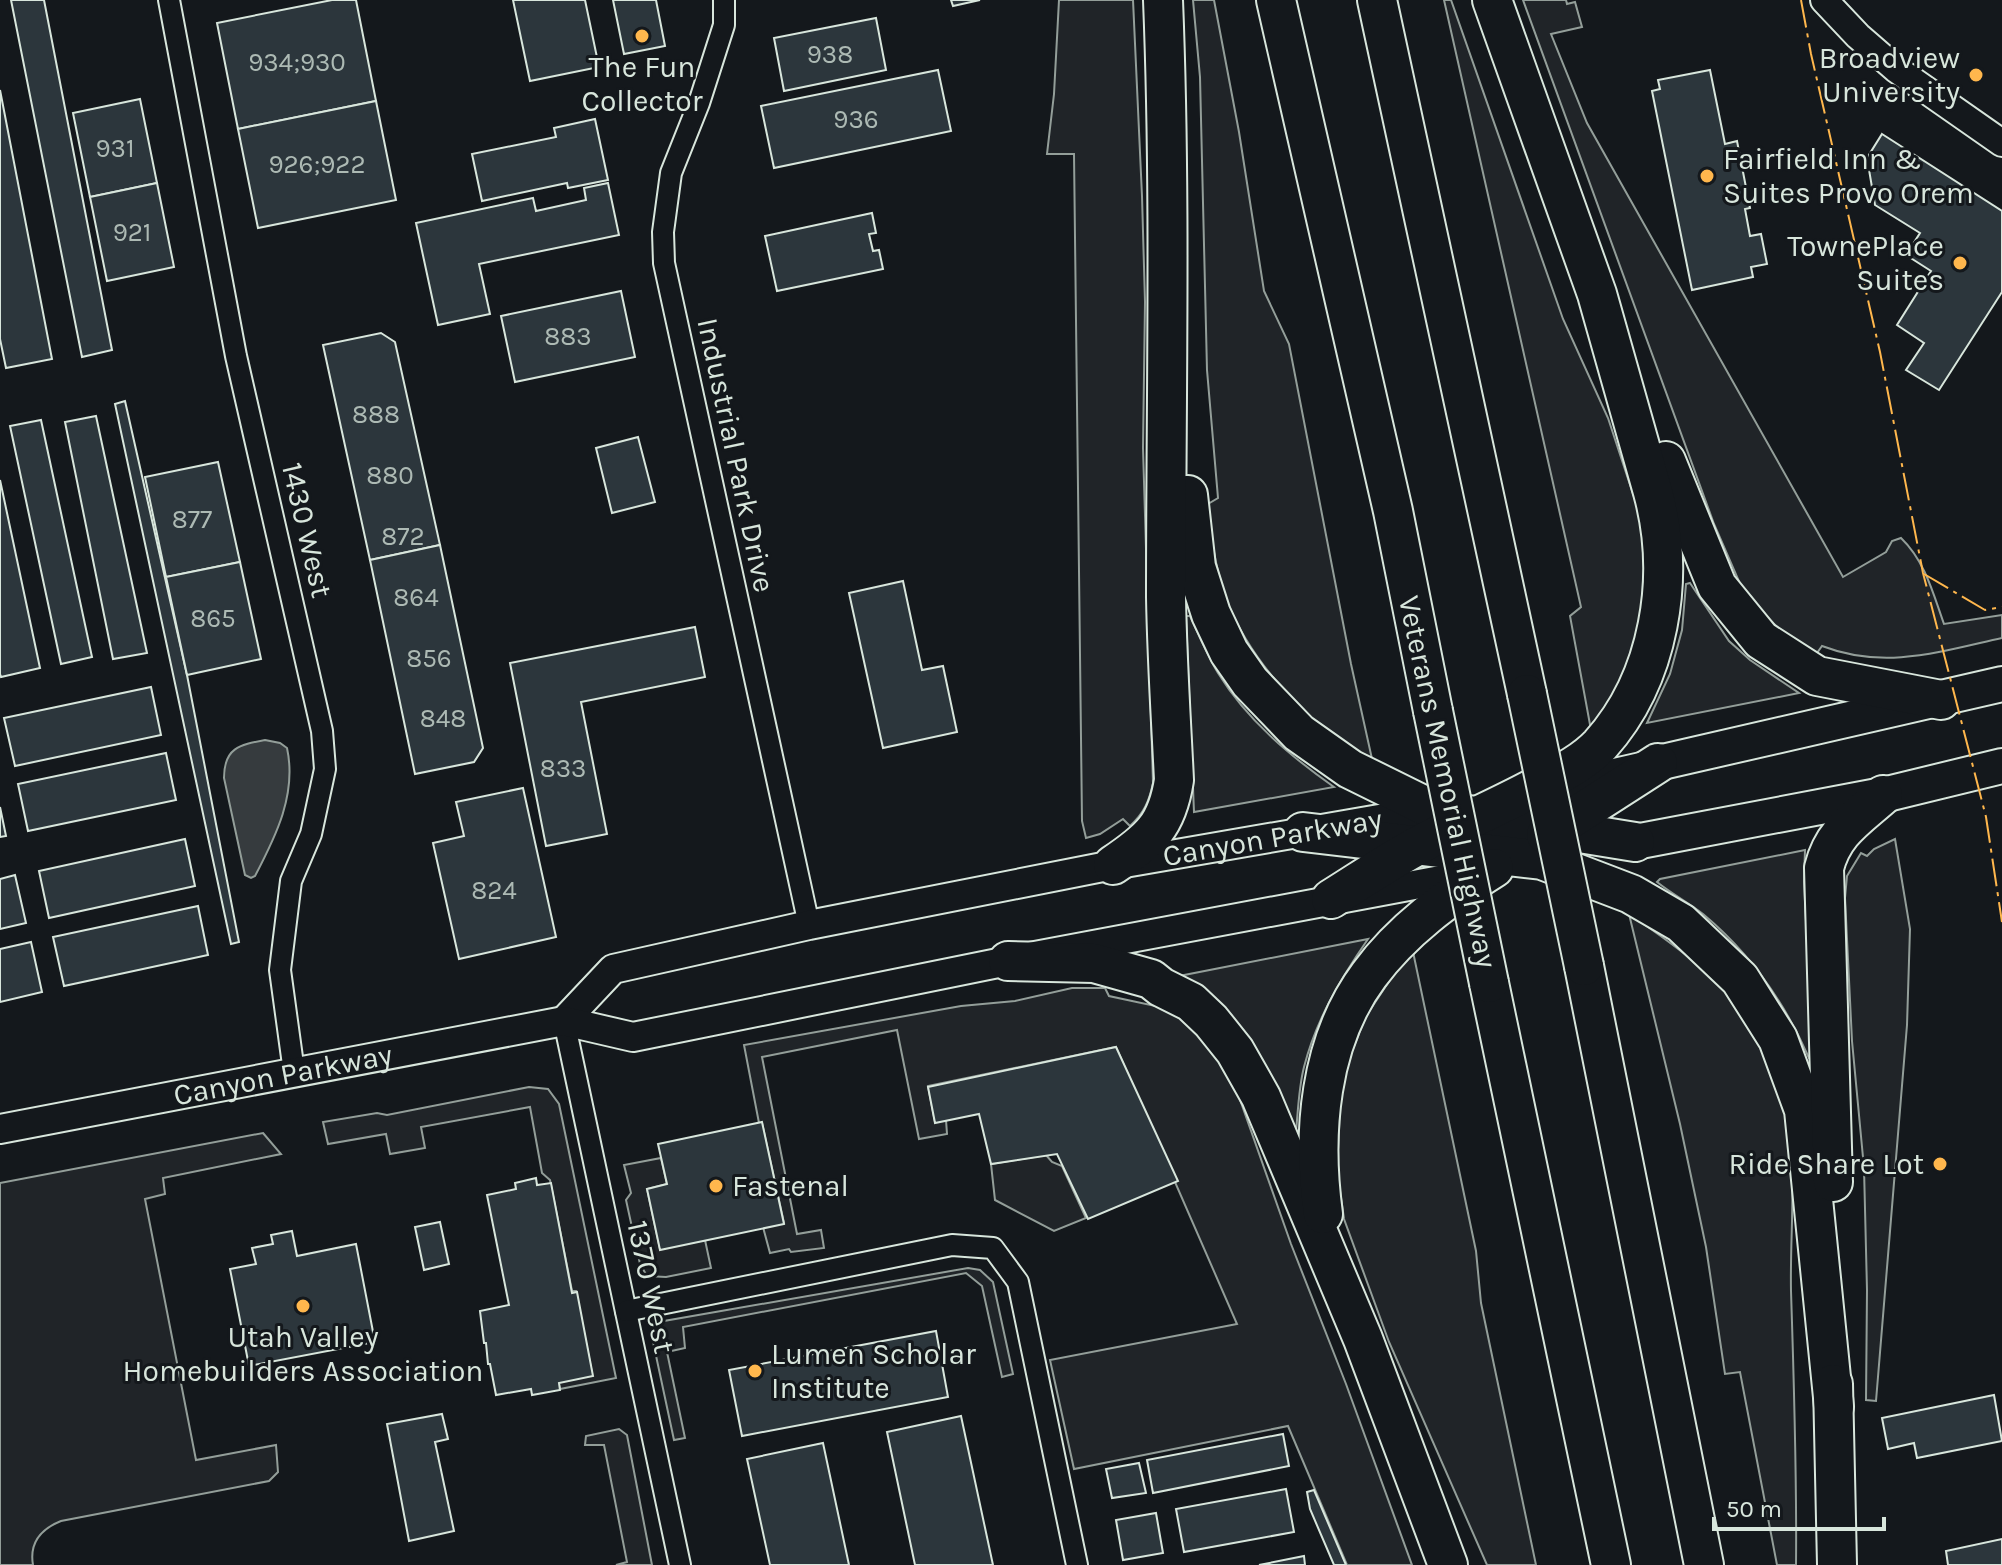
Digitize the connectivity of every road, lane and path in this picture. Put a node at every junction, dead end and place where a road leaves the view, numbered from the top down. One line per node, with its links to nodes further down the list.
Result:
1 (169, 0): 28 (street, 1430 West)
2 (724, 0): 25 (street, Industrial Park Drive)
3 (1163, 0): 10 (highway)
4 (1276, 0): 36 (highway, Veterans Memorial Highway, bridge)
5 (1377, 0): 37 (highway, bridge)
6 (1492, 0): 9 (highway)
7 (1824, 0): 8 (street)
8 (2002, 143)
9 (1597, 294): 12 (highway); 15 (highway)
10 (1168, 317): 17 (highway); 23 (highway)
11 (2002, 684): 12 (highway, Canyon Parkway)
12 (1941, 700): 13 (highway, Canyon Parkway)
13 (1658, 763): 15 (main road, Canyon Parkway); 22 (highway)
14 (2002, 766): 16 (highway)
15 (1526, 793): 17 (main road, Canyon Parkway); 18 (highway)
16 (1883, 795): 20 (highway); 32 (highway)
17 (1434, 809): 18 (highway); 19 (main road, Canyon Parkway)
18 (1477, 816): 21 (highway); 22 (highway)
19 (1303, 832): 21 (highway); 23 (main road, Canyon Parkway)
20 (1635, 842): 22 (highway)
21 (1417, 845): 22 (highway); 24 (highway)
22 (1524, 854): 24 (main road, Canyon Parkway); 31 (highway); 32 (highway)
23 (1113, 865): 25 (main road, Canyon Parkway)
24 (1331, 899): 26 (main road, Canyon Parkway)
25 (809, 925): 27 (main road, Canyon Parkway)
26 (1008, 961): 27 (main road, Canyon Parkway); 31 (highway)
27 (564, 1021): 28 (main road, Canyon Parkway); 30 (street, 1370 West)
28 (294, 1072): 29 (main road, Canyon Parkway)
29 (0, 1129)
30 (626, 1311): 33 (street, 1370 West); 34 (street)
31 (1363, 1339): 35 (highway)
32 (1834, 1407): 38 (highway)
33 (680, 1565)
34 (1077, 1565)
35 (1448, 1565)
36 (1611, 1565)
37 (1704, 1565)
38 (1837, 1565)

